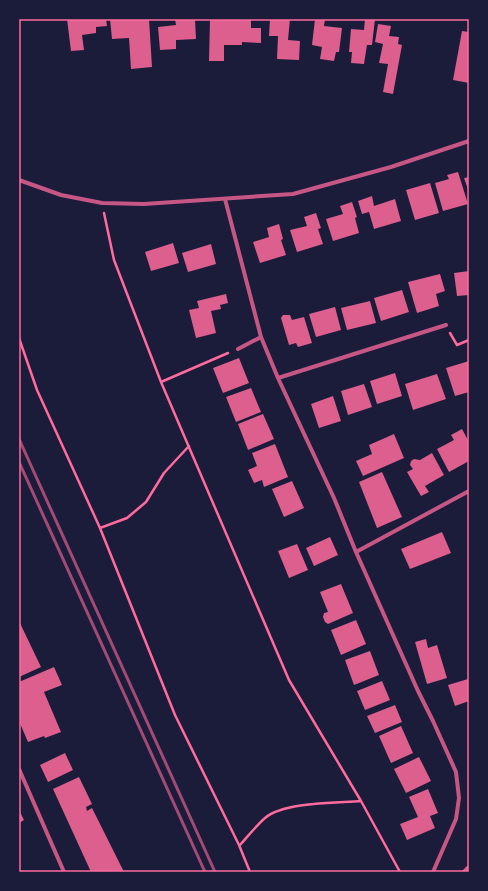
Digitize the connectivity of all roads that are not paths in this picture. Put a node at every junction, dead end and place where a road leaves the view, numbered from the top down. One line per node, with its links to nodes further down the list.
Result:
1 (469, 141): 3 (street)
2 (19, 180): 3 (street)
3 (225, 200): 5 (street)
4 (446, 325): 7 (street)
5 (261, 337): 6 (street); 7 (street)
6 (238, 349)
7 (278, 378): 9 (street)
8 (469, 492): 9 (street)
9 (356, 552): 12 (street)
10 (19, 770): 11 (street)
11 (64, 872)
12 (433, 872)

